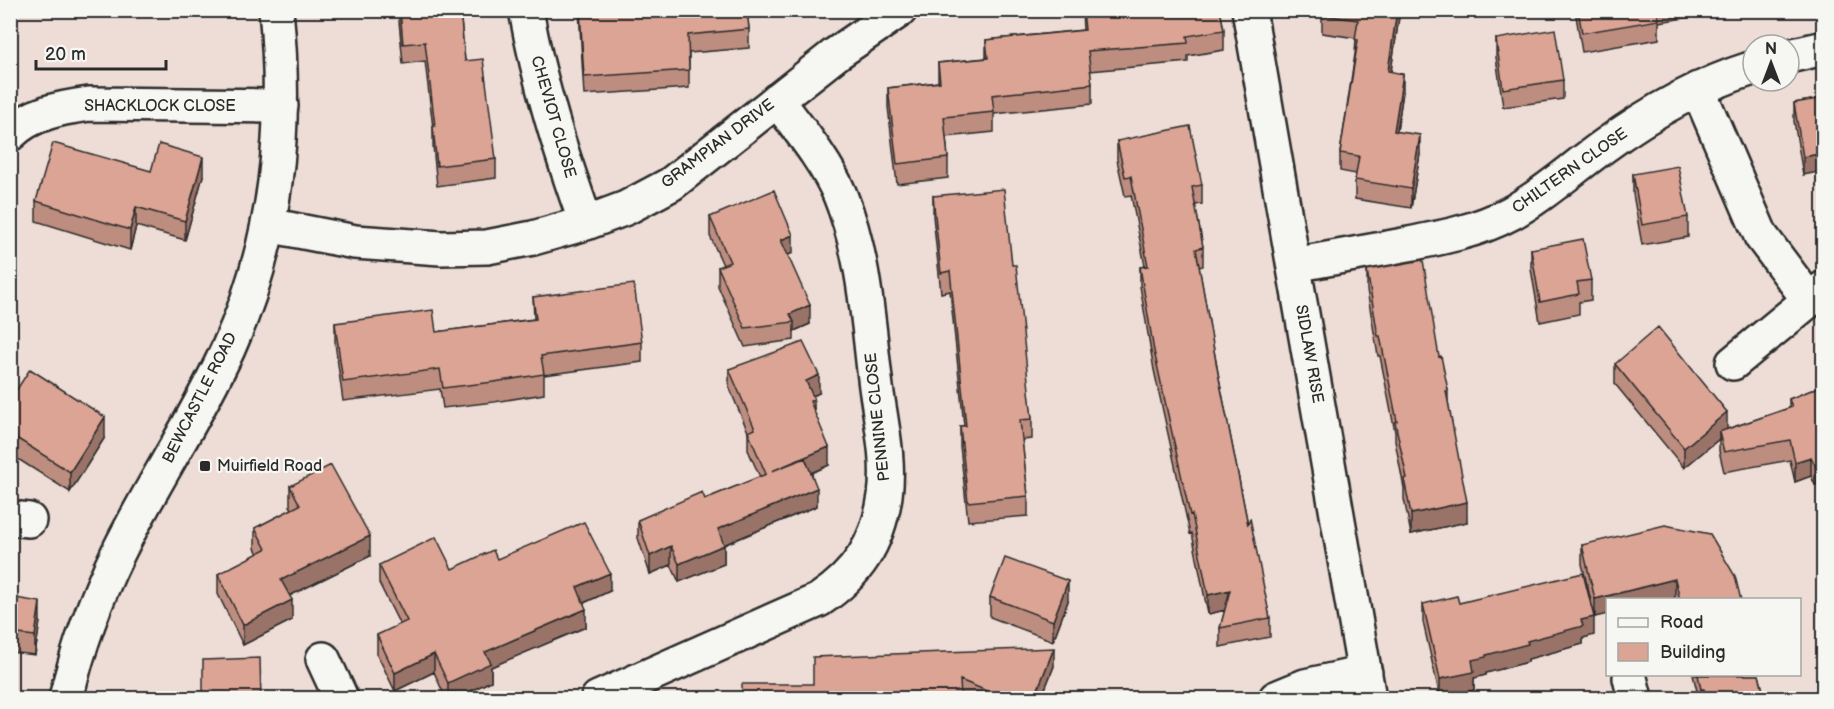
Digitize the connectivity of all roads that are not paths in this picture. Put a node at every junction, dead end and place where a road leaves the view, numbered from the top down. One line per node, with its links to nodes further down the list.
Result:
1 (276, 10): 10 (street, BEWCASTLE ROAD)
2 (526, 10): 12 (street, CHEVIOT CLOSE)
3 (900, 10): 9 (street, GRAMPIAN DRIVE)
4 (1249, 10): 14 (street, SIDLAW RISE)
5 (1824, 48): 6 (street)
6 (1801, 53)
7 (1741, 73): 8 (street, CHILTERN CLOSE)
8 (1698, 89): 14 (street, CHILTERN CLOSE); 15 (street)
9 (777, 100): 12 (street, GRAMPIAN DRIVE); 21 (street, PENNINE CLOSE)
10 (281, 106): 11 (street, SHACKLOCK CLOSE); 13 (street, BEWCASTLE ROAD)
11 (10, 134)
12 (586, 223): 13 (street, GRAMPIAN DRIVE)
13 (268, 225): 19 (street, BEWCASTLE ROAD)
14 (1294, 265): 18 (street, SIDLAW RISE)
15 (1816, 294): 16 (street)
16 (1733, 363)
17 (323, 659): 20 (street)
18 (1367, 686): 22 (street)
19 (66, 699)
20 (341, 699)
21 (598, 699)
22 (1275, 699)

